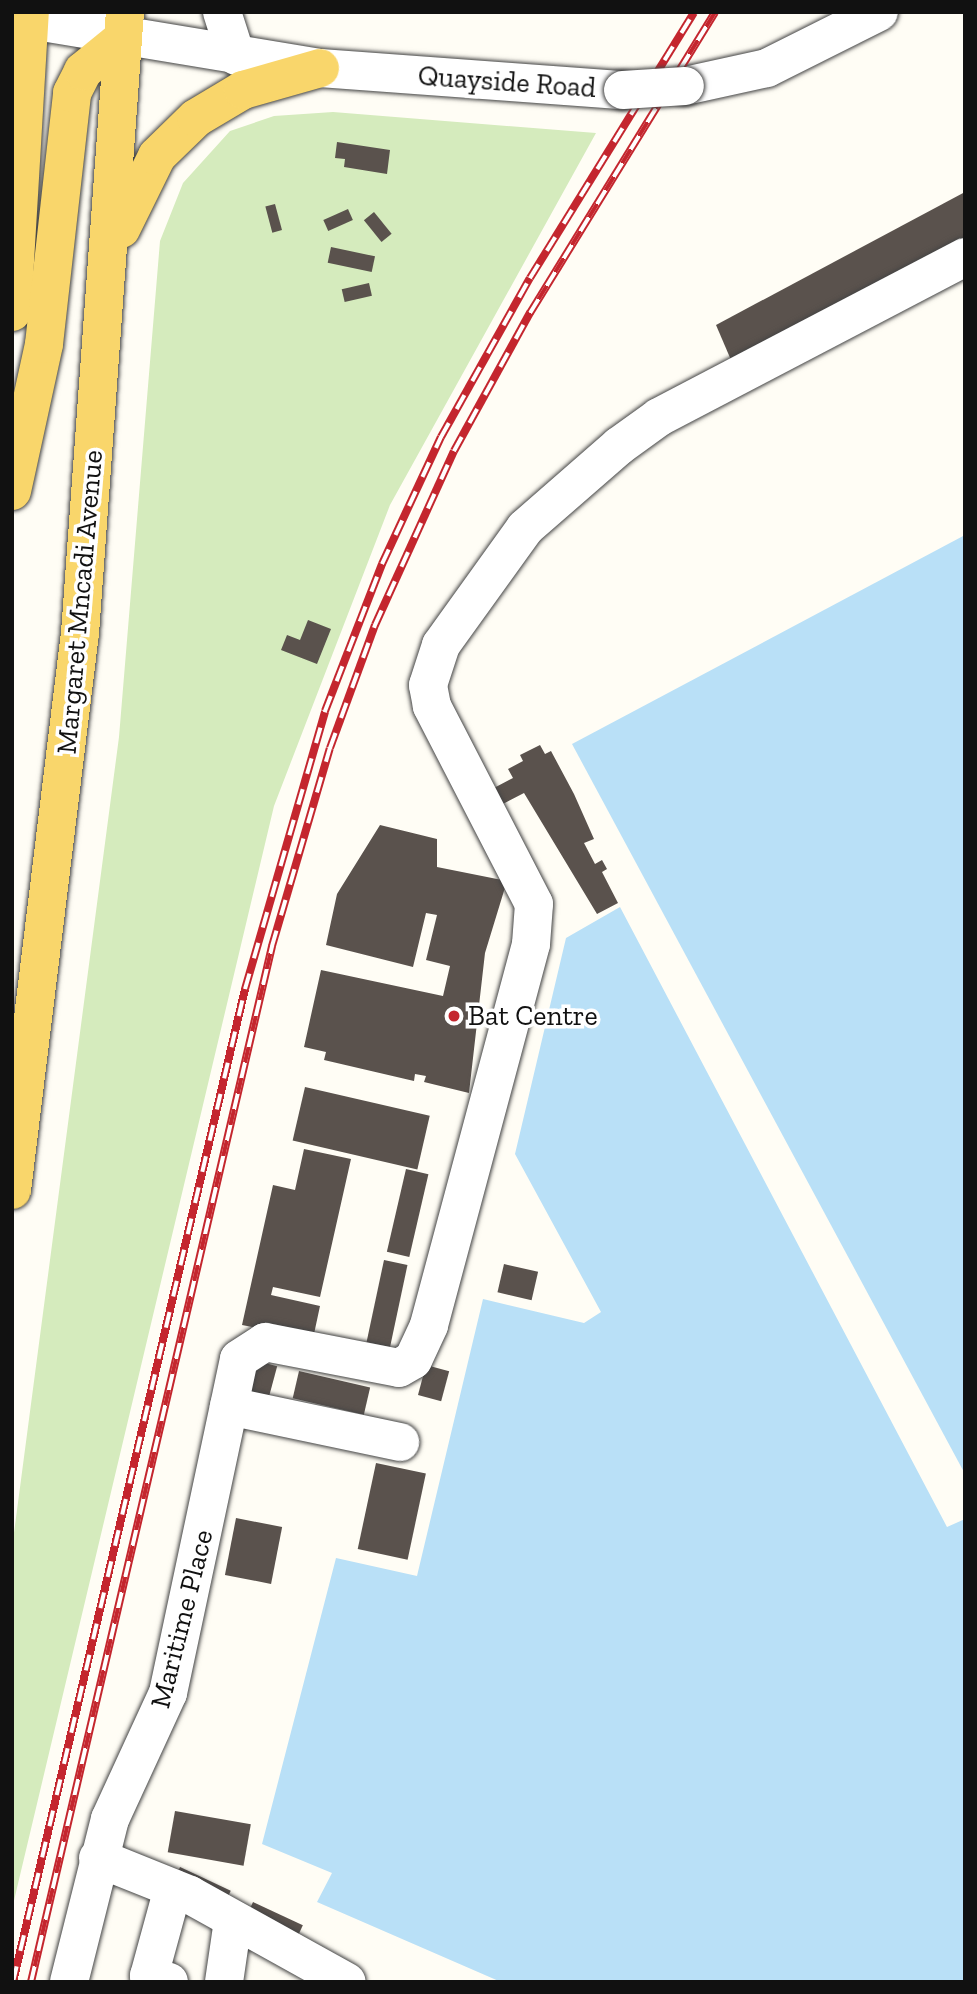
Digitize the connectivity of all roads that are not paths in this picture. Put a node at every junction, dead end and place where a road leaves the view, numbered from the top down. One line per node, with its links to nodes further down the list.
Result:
1 (222, 12): 5 (street)
2 (879, 12): 6 (street, Quayside Road, bridge)
3 (24, 17): 4 (street, Quayside Road); 7 (main road)
4 (123, 26): 5 (street, Quayside Road); 10 (main road, Margaret Mncadi Avenue); 12 (main road)
5 (236, 56): 6 (street, Quayside Road)
6 (320, 68): 10 (main road)
7 (17, 168): 8 (main road)
8 (15, 235): 11 (main road)
9 (965, 257): 14 (street, Maritime Place)
10 (108, 258): 13 (main road, Margaret Mncadi Avenue)
11 (12, 312)
12 (12, 491)
13 (12, 1190)
14 (229, 1406): 15 (street); 16 (street, Maritime Place)
15 (400, 1442)
16 (98, 1858): 17 (street); 20 (street, Maritime Place)
17 (173, 1888): 18 (street); 19 (street)
18 (233, 1920): 21 (street); 22 (street)
19 (155, 1980)
20 (69, 1982)
21 (224, 1982)
22 (347, 1982)

